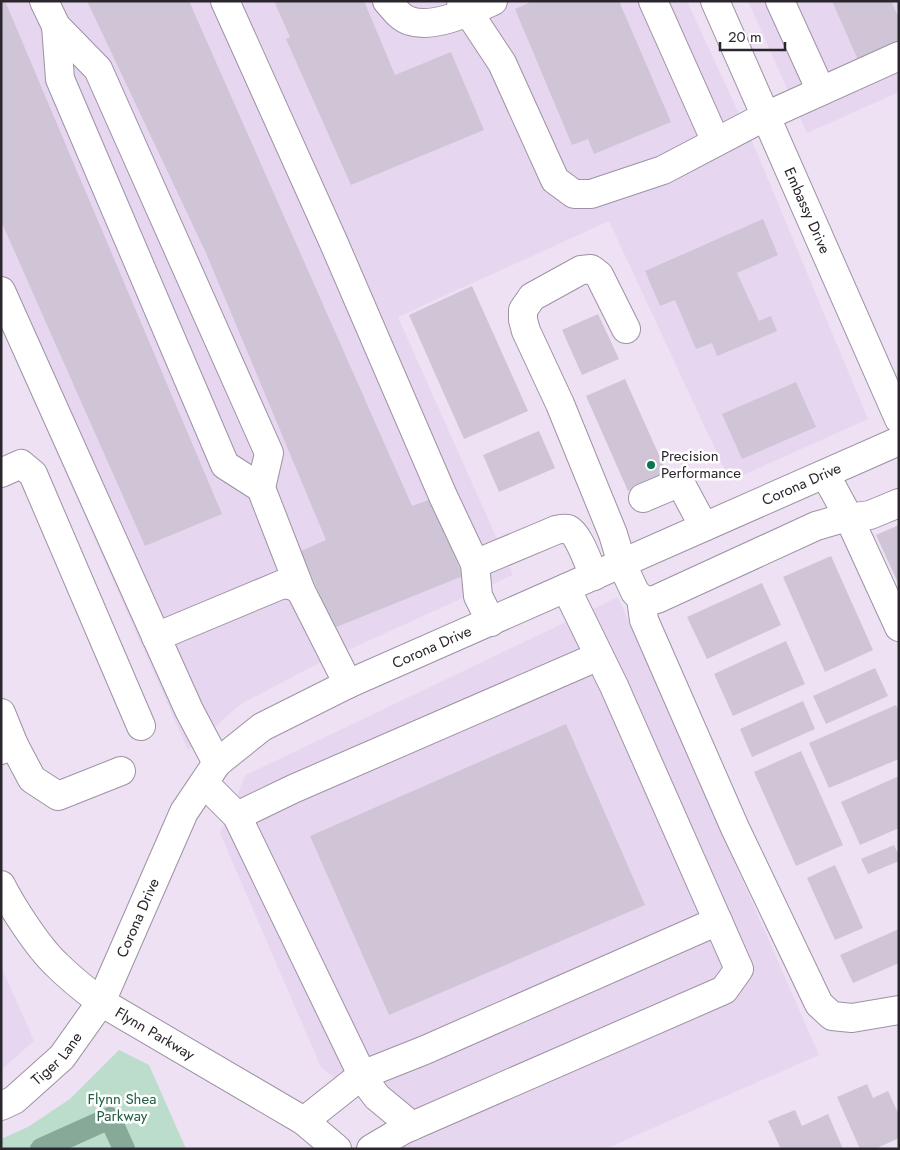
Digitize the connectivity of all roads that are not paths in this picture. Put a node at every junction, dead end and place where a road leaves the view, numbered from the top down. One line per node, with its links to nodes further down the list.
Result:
1 (44, 1): 9 (street)
2 (226, 1): 25 (street)
3 (387, 1): 8 (street)
4 (493, 1): 8 (street)
5 (653, 1): 13 (street)
6 (715, 1): 12 (street, Embassy Drive)
7 (780, 1): 11 (street)
8 (465, 7): 13 (street)
9 (56, 26): 20 (street); 20 (street)
10 (899, 56): 11 (street)
11 (821, 91): 12 (street)
12 (766, 116): 13 (street); 16 (street, Embassy Drive)
13 (716, 142)
14 (1, 291): 33 (street)
15 (626, 329): 26 (street)
16 (899, 418)
17 (899, 442): 19 (street, Corona Drive)
18 (1, 473): 37 (street)
19 (825, 474): 23 (street); 24 (street, Corona Drive)
20 (261, 488): 29 (street)
21 (643, 498): 24 (street)
22 (899, 502): 23 (street)
23 (849, 518): 30 (street); 32 (street)
24 (704, 528): 26 (street, Corona Drive)
25 (475, 564): 27 (street); 31 (street)
26 (622, 564): 27 (street, Corona Drive); 30 (street)
27 (594, 576): 28 (street, Corona Drive)
28 (566, 588): 31 (street, Corona Drive); 34 (street)
29 (301, 591): 33 (street); 35 (street)
30 (642, 598): 45 (street)
31 (491, 622): 35 (street, Corona Drive)
32 (899, 627)
33 (156, 637): 40 (street)
34 (599, 656): 41 (street); 43 (street)
35 (348, 684): 40 (street, Corona Drive)
36 (1, 713): 38 (street)
37 (141, 726)
38 (8, 747): 39 (street)
39 (121, 771)
40 (210, 773): 41 (street); 44 (street, Corona Drive)
41 (237, 816): 46 (street)
42 (1, 885): 44 (street, Flynn Parkway)
43 (718, 921): 46 (street); 49 (street)
44 (101, 1002): 47 (street, Tiger Lane); 48 (street, Flynn Parkway)
45 (899, 1010)
46 (362, 1075): 48 (street); 49 (street)
47 (1, 1106)
48 (304, 1121): 50 (street, Flynn Parkway)
49 (412, 1126): 51 (street)
50 (338, 1149)
51 (371, 1149)

